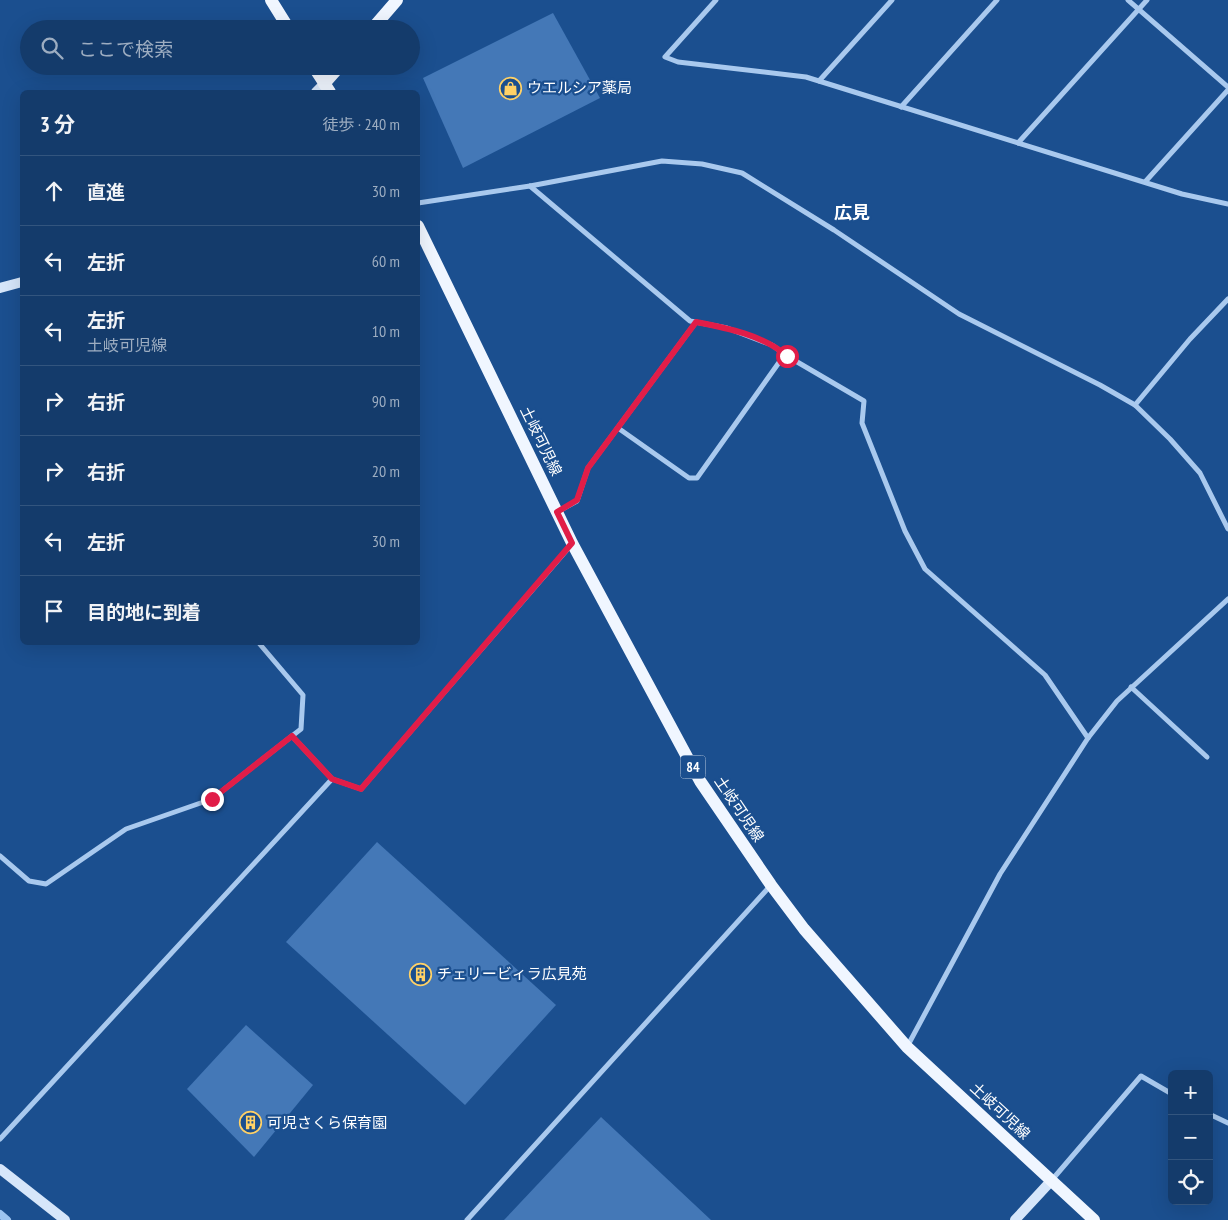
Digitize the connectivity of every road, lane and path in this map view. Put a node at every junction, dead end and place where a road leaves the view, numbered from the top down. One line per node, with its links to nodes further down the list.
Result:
1 (271, 0): 9 (main road)
2 (397, 0): 10 (main road)
3 (716, 0): 13 (street)
4 (892, 0): 13 (street)
5 (997, 0): 16 (street)
6 (1128, 0): 8 (street)
7 (1147, 0): 8 (street)
8 (1139, 9): 14 (street); 17 (street)
9 (283, 20)
10 (380, 20)
11 (317, 75): 15 (main road)
12 (334, 75): 15 (main road)
13 (819, 81): 16 (street)
14 (1228, 89): 18 (street)
15 (324, 90)
16 (901, 106): 17 (street)
17 (1018, 143): 18 (street)
18 (1145, 182): 21 (street)
19 (530, 186): 20 (street); 26 (street); 28 (street)
20 (420, 203)
21 (1228, 204)
22 (420, 230): 30 (main road, 土岐可児線 / 84)
23 (20, 283): 24 (street)
24 (0, 288)
25 (1228, 299): 28 (street)
26 (696, 322): 27 (street); 29 (street)
27 (785, 354): 29 (street); 37 (street)
28 (1135, 405): 31 (street)
29 (618, 428): 30 (street)
30 (557, 512): 32 (main road, 土岐可児線 / 84)
31 (1228, 529)
32 (572, 543): 39 (street); 41 (main road, 土岐可児線 / 84)
33 (1228, 598): 35 (street)
34 (261, 645): 36 (street)
35 (1131, 687): 37 (street); 38 (street)
36 (292, 736): 39 (street); 40 (street)
37 (1088, 738): 42 (street)
38 (1207, 757)
39 (332, 779): 46 (street)
40 (0, 856)
41 (771, 884): 42 (main road, 土岐可児線 / 84); 50 (street)
42 (907, 1047): 48 (main road, 土岐可児線 / 84)
43 (1168, 1092): 48 (street)
44 (1211, 1115): 45 (street)
45 (1228, 1123)
46 (0, 1138)
47 (0, 1169): 49 (street)
48 (1051, 1181): 51 (street); 52 (main road, 土岐可児線 / 84)
49 (65, 1220)
50 (466, 1220)
51 (1015, 1220)
52 (1094, 1220)

